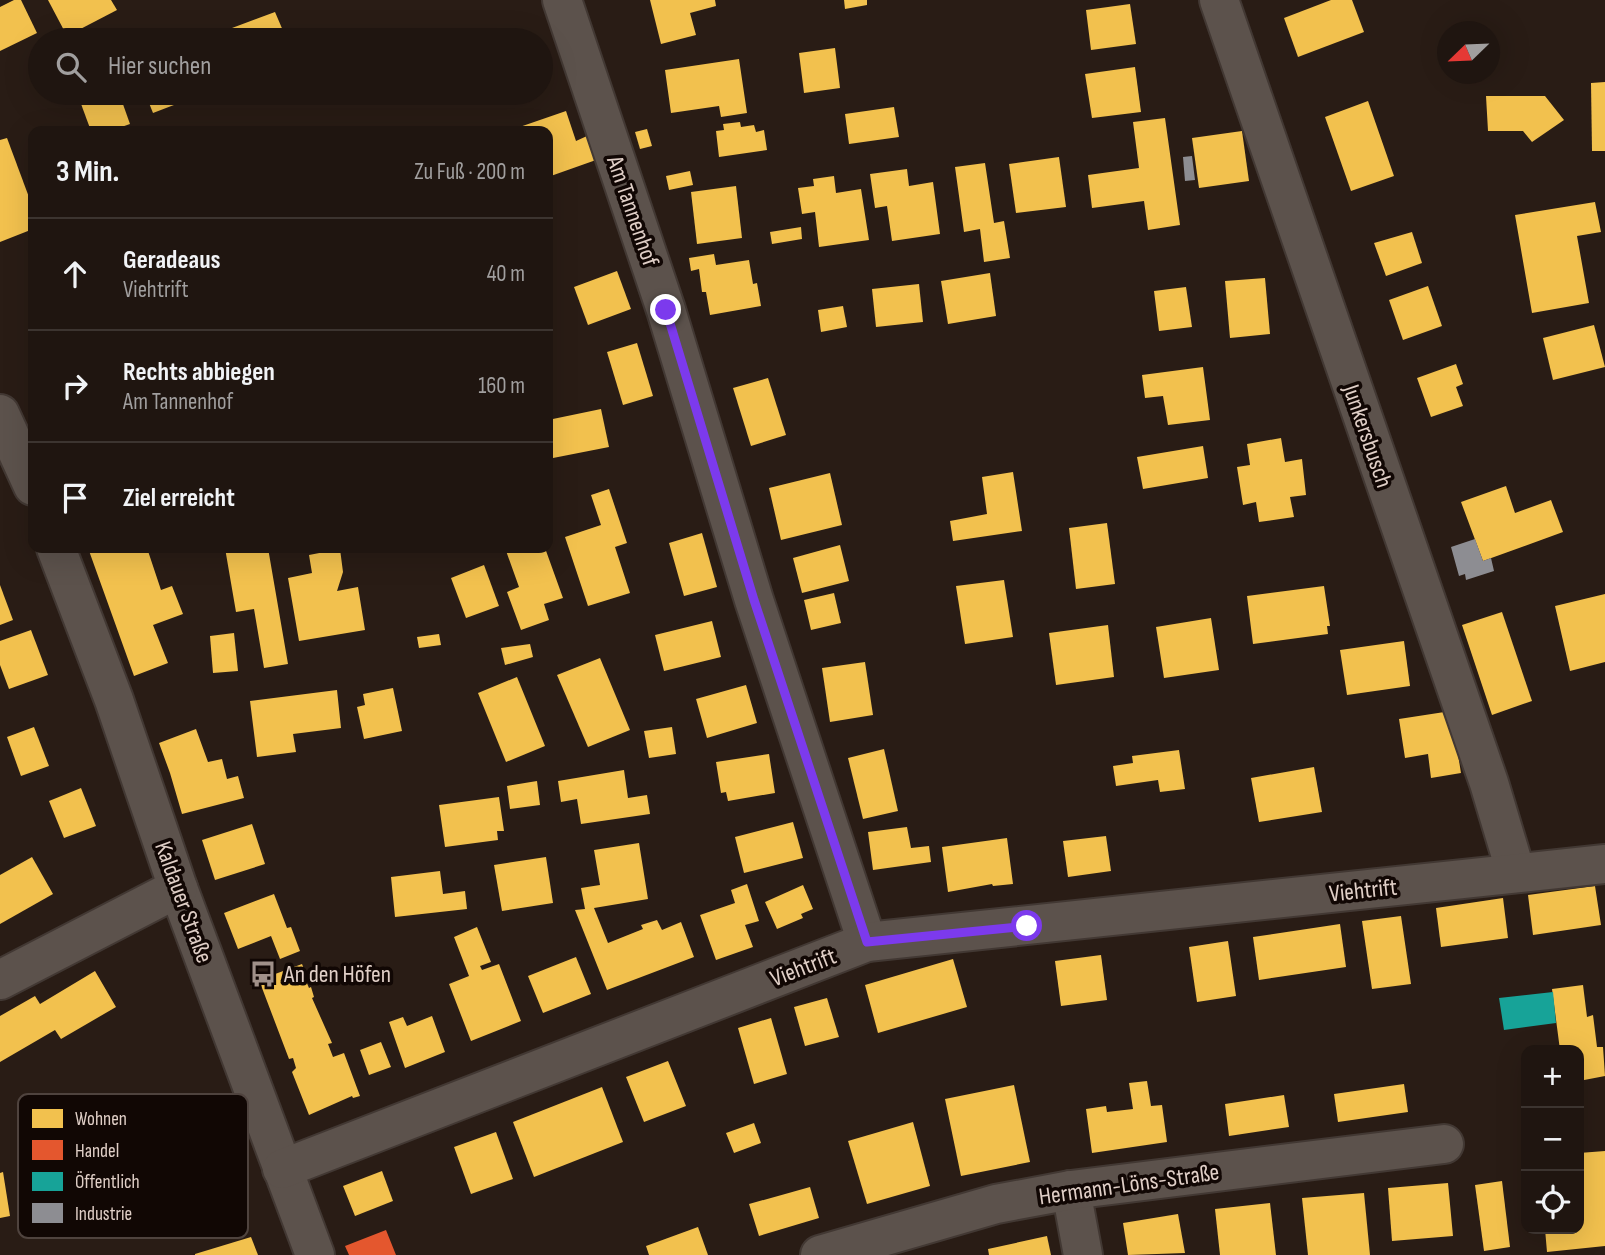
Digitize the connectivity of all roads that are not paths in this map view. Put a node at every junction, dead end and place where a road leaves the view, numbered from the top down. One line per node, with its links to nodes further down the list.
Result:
1 (562, 0): 9 (street, Am Tannenhof)
2 (1219, 0): 7 (street, Junkersbusch)
3 (0, 414): 4 (street)
4 (28, 475)
5 (58, 553): 8 (street, Kaldauer Straße)
6 (1605, 864): 7 (street, Viehtrift)
7 (1517, 873): 9 (street, Viehtrift)
8 (178, 888): 10 (street); 12 (street, Kaldauer Straße)
9 (867, 942): 12 (street, Viehtrift)
10 (0, 980)
11 (1444, 1144): 13 (street, Hermann-Löns-Straße)
12 (282, 1170): 14 (street, Kaldauer Straße)
13 (1071, 1190): 15 (street, Hermann-Löns-Straße); 16 (street)
14 (315, 1255)
15 (820, 1255)
16 (1083, 1255)

